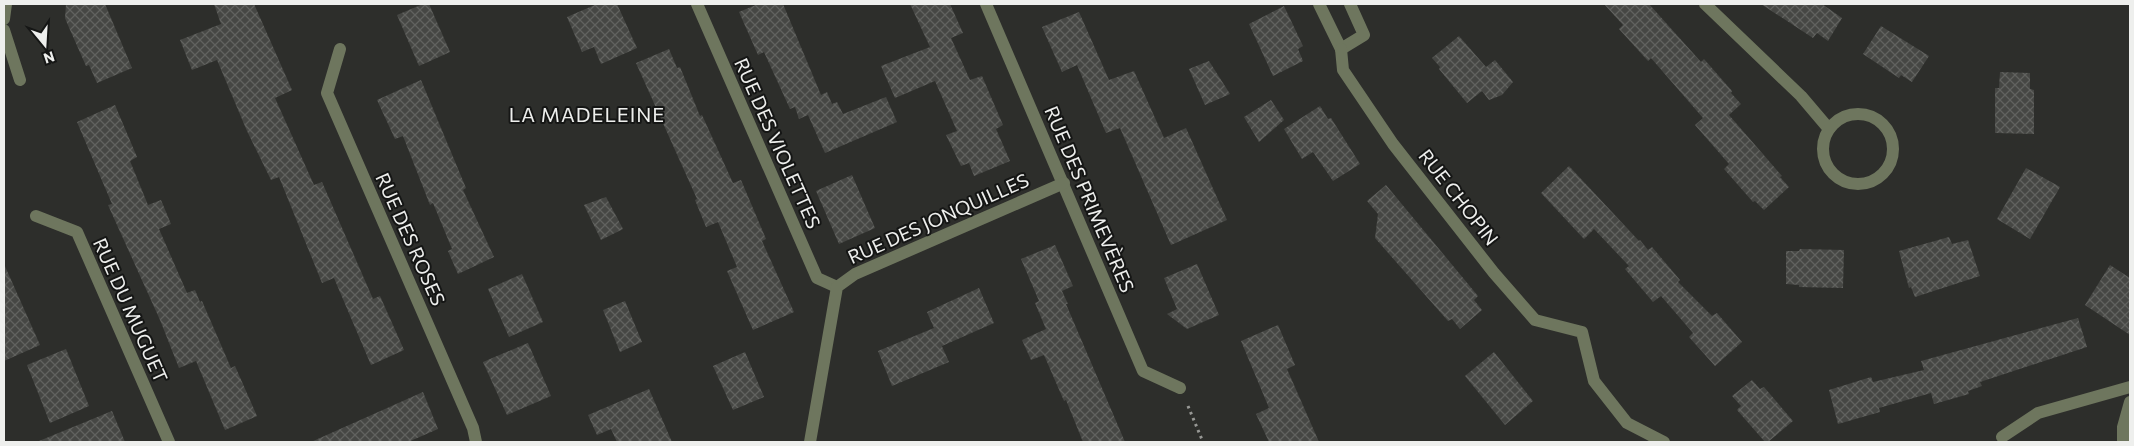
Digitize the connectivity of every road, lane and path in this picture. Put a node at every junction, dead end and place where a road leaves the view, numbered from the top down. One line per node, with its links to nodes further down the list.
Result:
1 (6, 4): 7 (street)
2 (697, 4): 15 (street, RUE DES VIOLETTES)
3 (986, 4): 13 (street, RUE DES PRIMEVÈRES)
4 (1319, 4): 10 (street, RUE CHOPIN)
5 (1350, 4): 10 (street)
6 (1705, 4): 12 (street)
7 (4, 19)
8 (4, 30): 11 (street)
9 (340, 49): 21 (street, RUE DES ROSES)
10 (1341, 49): 24 (street, RUE CHOPIN)
11 (20, 80)
12 (1829, 129): 12 (street)
13 (1064, 184): 15 (street, RUE DES JONQUILLES); 17 (street, RUE DES PRIMEVÈRES)
14 (36, 216): 20 (street, RUE DU MUGUET)
15 (837, 286): 22 (street, RUE DES JONQUILLES)
16 (2130, 387): 19 (street)
17 (1180, 388): 23 (path)
18 (2130, 402): 25 (street)
19 (2002, 437)
20 (169, 442)
21 (476, 442)
22 (810, 442)
23 (1203, 442)
24 (1664, 442)
25 (2123, 442)

